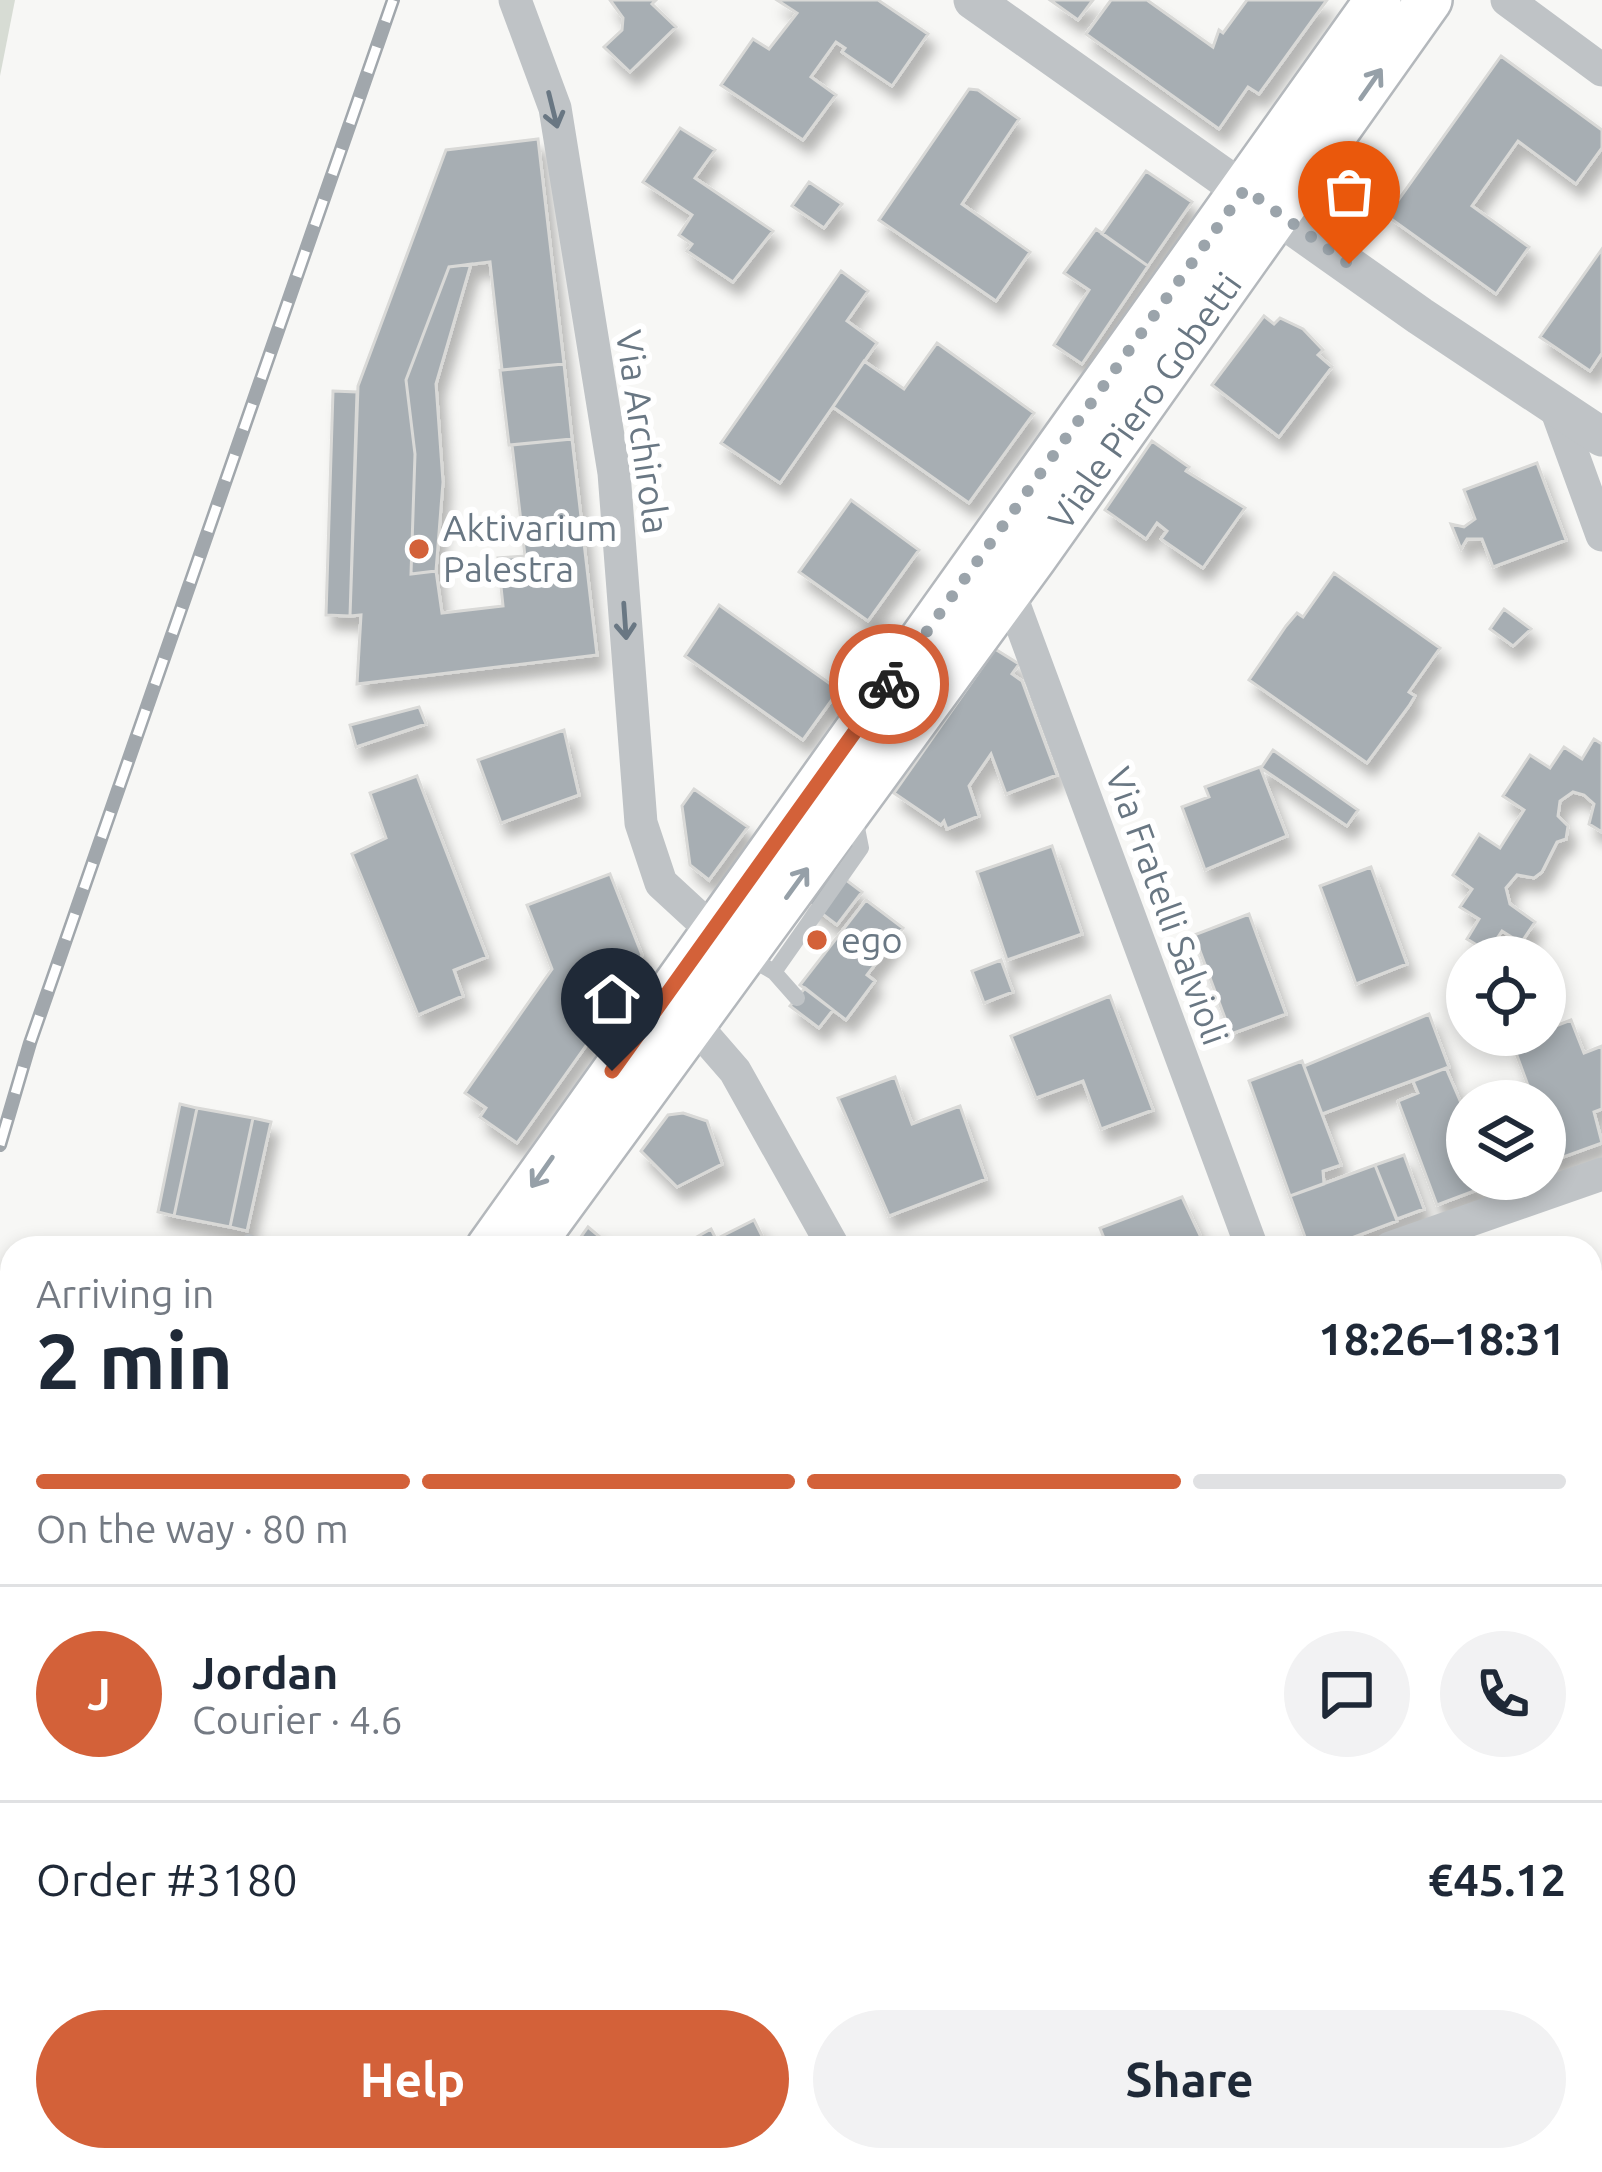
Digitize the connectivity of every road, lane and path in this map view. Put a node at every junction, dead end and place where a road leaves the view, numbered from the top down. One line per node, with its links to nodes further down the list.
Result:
1 (515, 0): 12 (street, Via Archirola, one-way to 12)
2 (973, 0): 7 (street)
3 (1378, 0): 7 (main road)
4 (1429, 0): 7 (main road, one-way to 4)
5 (1507, 0): 6 (street)
6 (1602, 70)
7 (1263, 202): 8 (street); 11 (main road, Viale Piero Gobetti)
8 (1555, 404): 9 (street); 10 (street)
9 (1602, 436)
10 (1602, 536)
11 (990, 579): 12 (main road, Viale Piero Gobetti); 12 (main road, Viale Piero Gobetti); 19 (street, Via Fratelli Salvioli)
12 (744, 952): 13 (lane); 14 (main road, Viale Piero Gobetti); 16 (main road, Viale Piero Gobetti, one-way to 16)
13 (796, 998)
14 (695, 1025): 17 (main road, Viale Piero Gobetti); 18 (street)
15 (1602, 1174): 20 (street)
16 (499, 1236)
17 (538, 1236)
18 (827, 1236)
19 (1247, 1236)
20 (1424, 1236)

